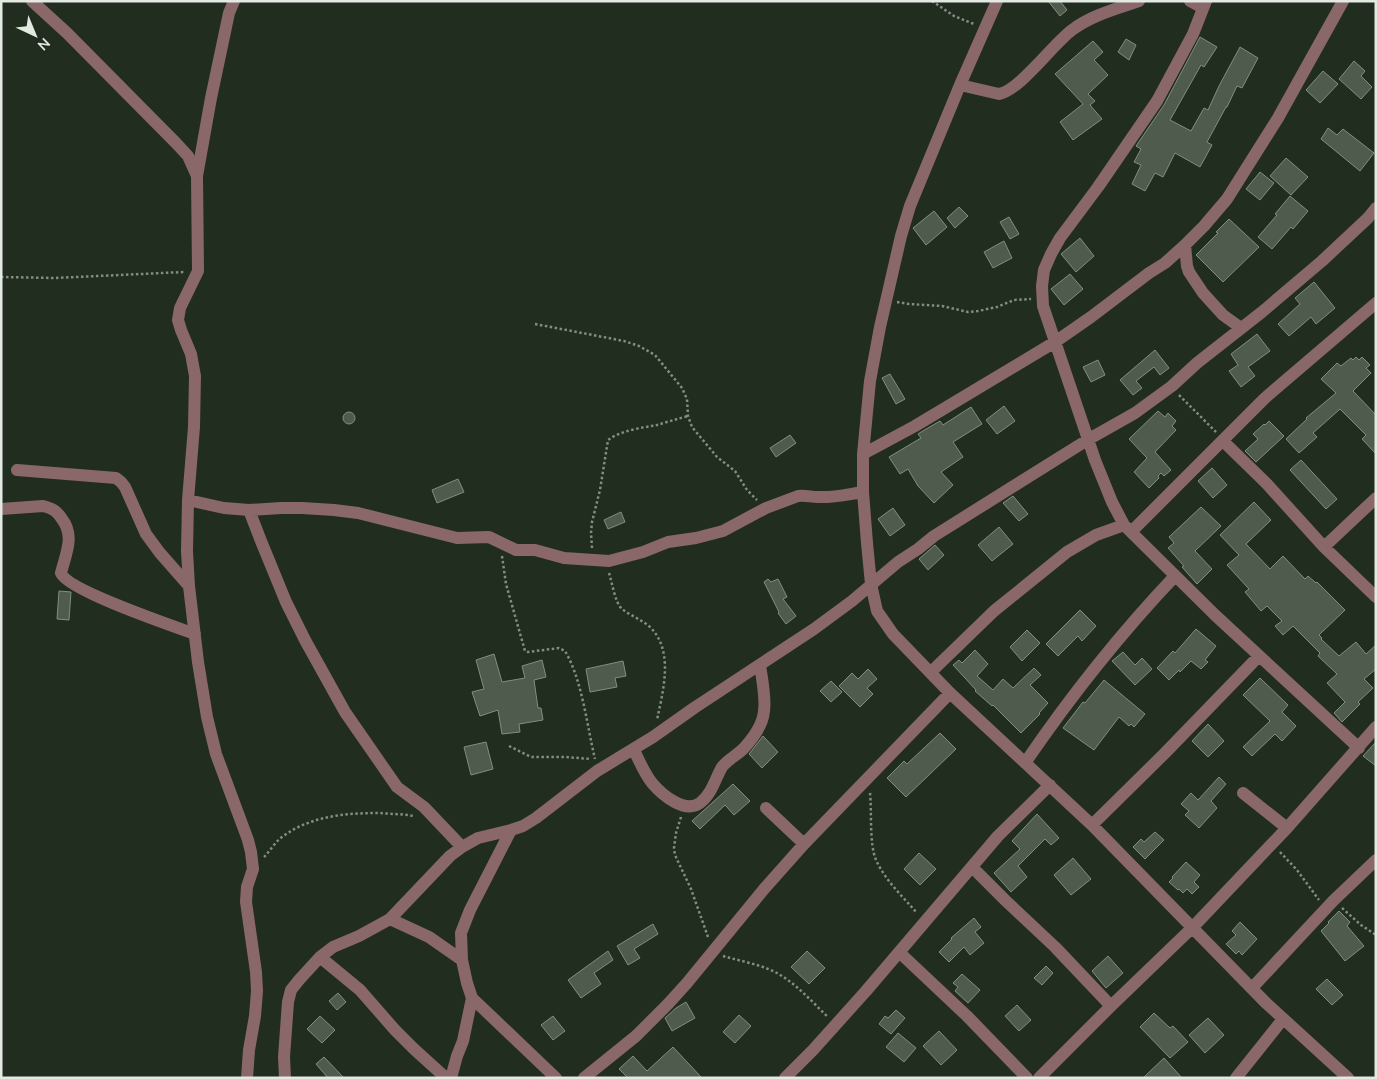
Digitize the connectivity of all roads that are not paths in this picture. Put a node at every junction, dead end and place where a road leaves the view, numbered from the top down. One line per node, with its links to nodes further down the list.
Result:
1 (32, 1): 9 (street)
2 (234, 1): 9 (street)
3 (997, 1): 8 (street)
4 (1140, 1): 8 (street)
5 (1190, 1): 7 (street)
6 (1343, 1): 11 (street)
7 (1204, 4): 14 (street)
8 (960, 85): 17 (street)
9 (197, 176): 21 (street)
10 (1376, 208): 13 (street)
11 (1184, 245): 13 (street); 14 (street)
12 (1376, 303): 16 (street)
13 (1241, 328): 15 (street)
14 (1055, 342): 15 (street); 17 (street)
15 (1089, 439): 24 (street); 27 (street)
16 (1223, 441): 24 (street); 25 (street)
17 (863, 454): 19 (street)
18 (17, 470): 28 (street)
19 (863, 492): 23 (street); 27 (street)
20 (1376, 498): 25 (street)
21 (188, 500): 23 (street); 28 (street)
22 (1, 509): 30 (street)
23 (249, 510): 46 (street)
24 (1127, 529): 26 (street); 33 (street)
25 (1324, 547): 29 (street)
26 (1175, 576): 31 (street); 38 (street)
27 (871, 584): 32 (street); 33 (street)
28 (189, 586): 30 (street)
29 (1376, 596)
30 (195, 634): 58 (street)
31 (1259, 656): 36 (street); 42 (street)
32 (760, 665): 37 (street); 37 (street)
33 (930, 672): 34 (street)
34 (950, 693): 38 (street); 45 (street)
35 (1376, 727): 36 (street)
36 (1359, 748): 43 (street)
37 (634, 750): 44 (street)
38 (1025, 762): 39 (street)
39 (1050, 786): 42 (street); 48 (street)
40 (1243, 793): 43 (street)
41 (766, 808): 45 (street)
42 (1092, 825): 50 (street)
43 (1288, 828): 50 (street)
44 (511, 830): 46 (street); 53 (street)
45 (804, 844): 63 (street)
46 (462, 847): 49 (street)
47 (1376, 860): 54 (street)
48 (972, 867): 51 (street); 56 (street)
49 (390, 919): 52 (street); 53 (street)
50 (1193, 927): 54 (street); 56 (street)
51 (899, 952): 64 (street); 65 (street)
52 (320, 957): 59 (street); 60 (street)
53 (462, 960): 55 (street)
54 (1252, 988): 57 (street)
55 (472, 998): 61 (street); 62 (street)
56 (1111, 1006): 66 (street)
57 (1283, 1019): 67 (street); 68 (street)
58 (247, 1078)
59 (285, 1078)
60 (446, 1078)
61 (451, 1078)
62 (556, 1078)
63 (584, 1078)
64 (785, 1078)
65 (1028, 1078)
66 (1039, 1078)
67 (1236, 1078)
68 (1348, 1078)

